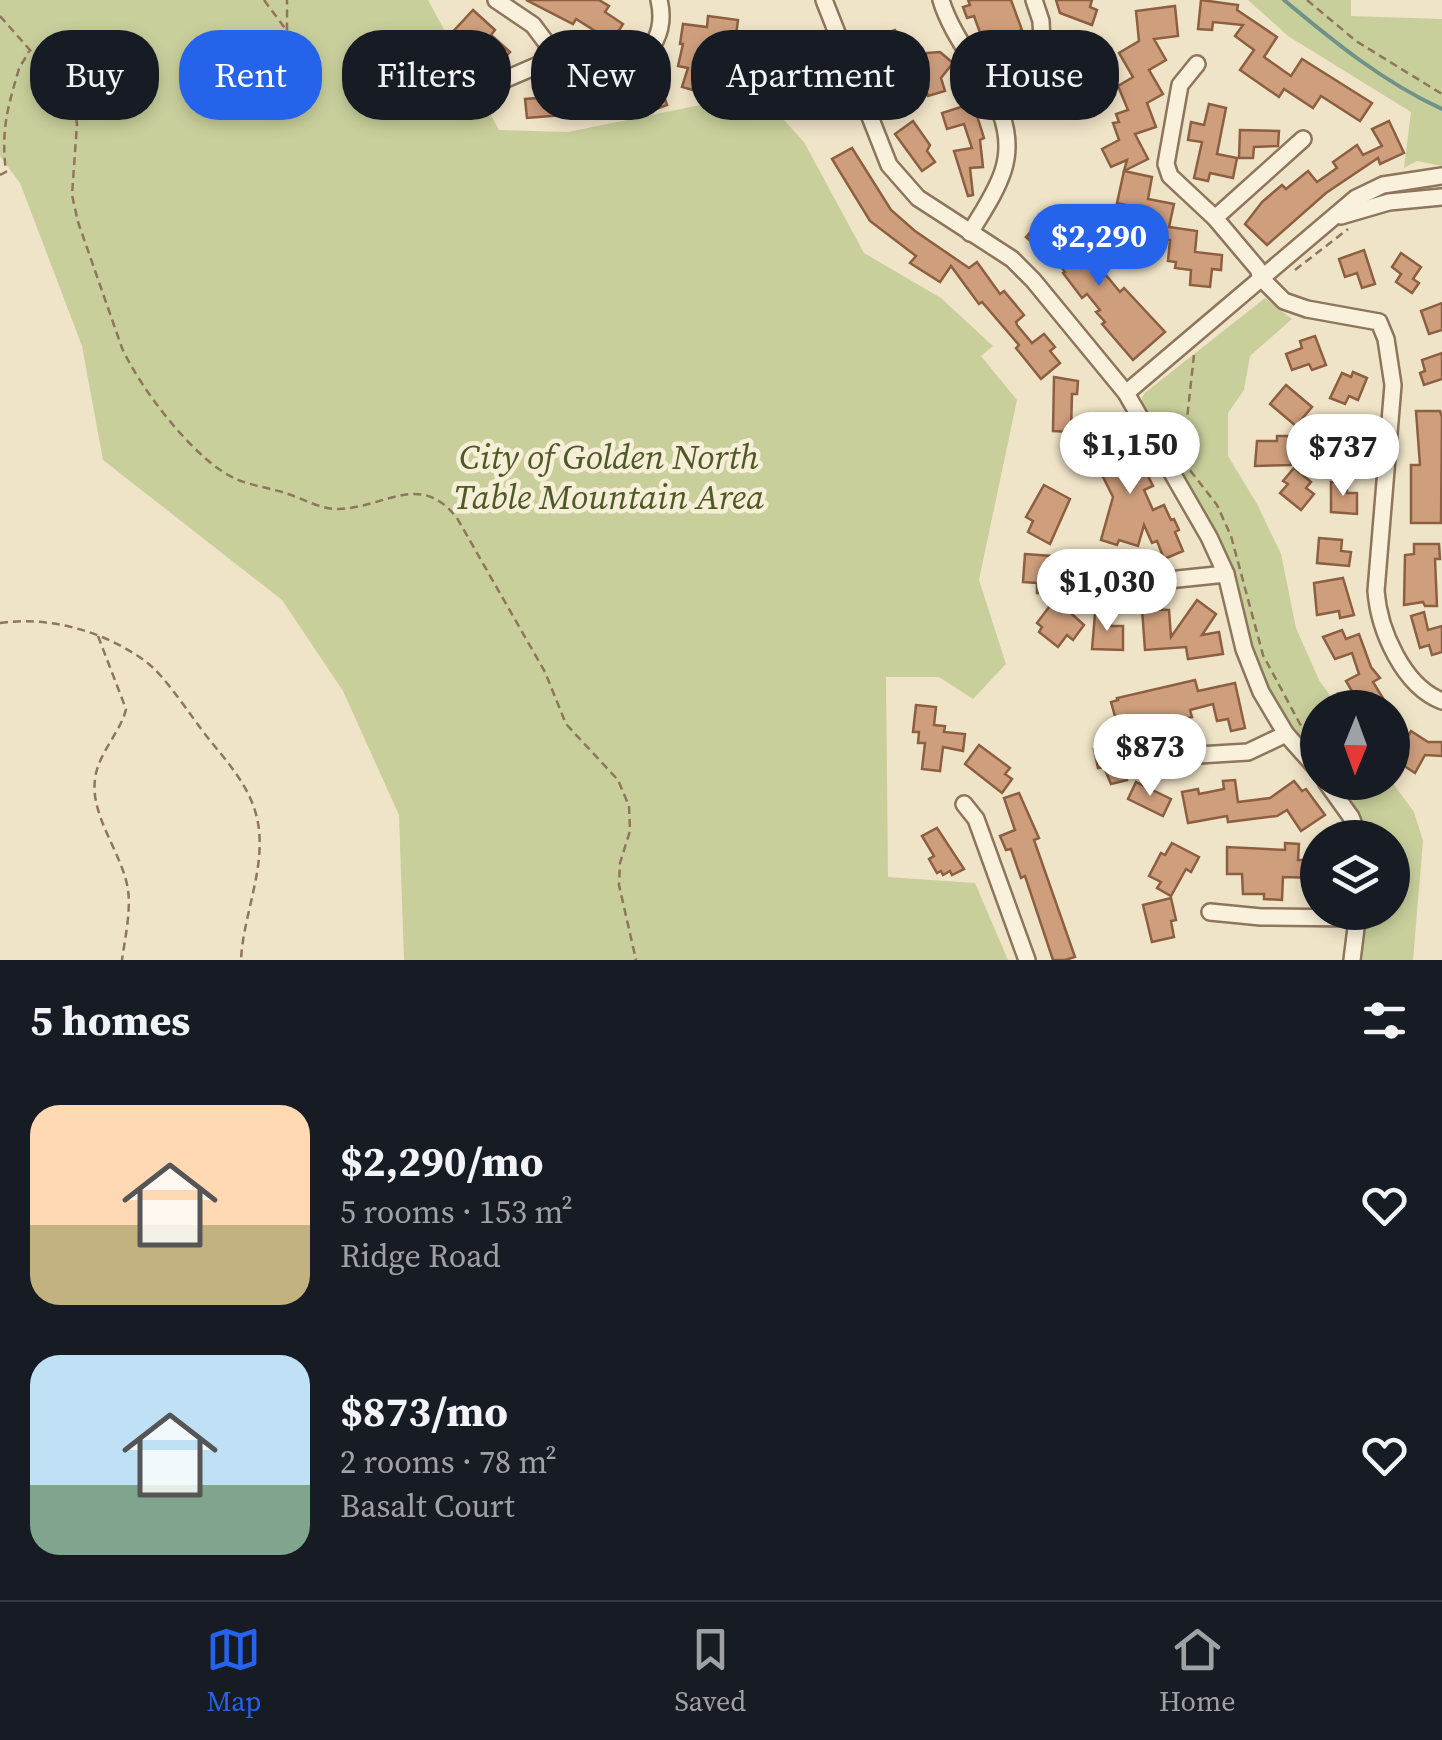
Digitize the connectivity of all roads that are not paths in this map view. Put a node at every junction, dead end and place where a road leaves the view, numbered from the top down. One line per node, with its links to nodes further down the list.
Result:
1 (496, 0): 6 (street)
2 (659, 0): 7 (street)
3 (941, 0): 15 (street)
4 (1034, 0): 8 (street)
5 (826, 1): 15 (street)
6 (537, 30)
7 (660, 30)
8 (1041, 30)
9 (1197, 64): 14 (street)
10 (1303, 139): 14 (street)
11 (1442, 176): 13 (street)
12 (1442, 196): 13 (street)
13 (1337, 217): 16 (street)
14 (1214, 218): 16 (street)
15 (970, 233): 17 (street)
16 (1267, 283): 17 (street); 19 (street)
17 (1126, 393): 20 (street)
18 (1327, 441): 19 (street)
19 (1387, 449): 22 (street)
20 (1226, 574): 21 (street); 23 (street)
21 (1091, 578)
22 (1442, 701)
23 (1286, 734): 24 (street); 25 (street)
24 (1300, 750)
25 (1166, 757)
26 (964, 804): 30 (street)
27 (1210, 912): 28 (street)
28 (1300, 916)
29 (1356, 930): 31 (street)
30 (1027, 960)
31 (1352, 960)

